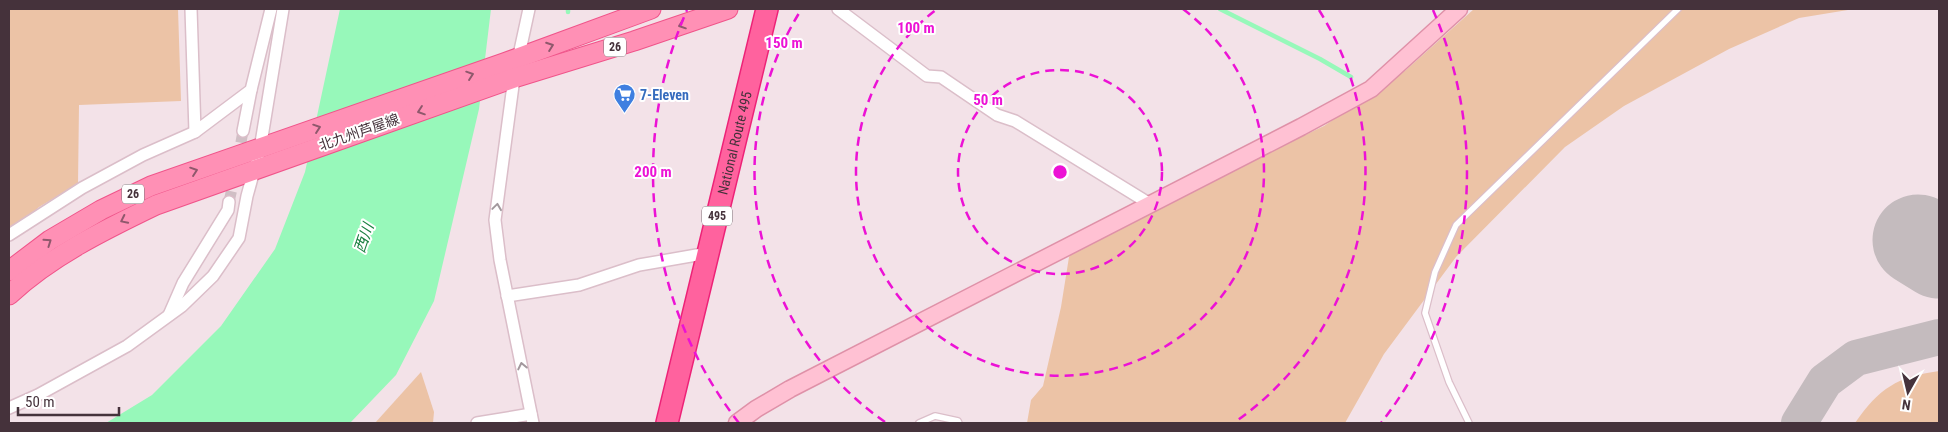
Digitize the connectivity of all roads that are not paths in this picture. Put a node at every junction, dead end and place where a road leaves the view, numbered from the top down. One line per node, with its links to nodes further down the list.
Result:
1 (191, 9): 14 (street)
2 (271, 9): 12 (street)
3 (284, 9): 15 (street)
4 (529, 9): 11 (street)
5 (651, 9): 11 (main road, 北九州芦屋線 / 26, one-way to 5)
6 (728, 9): 11 (main road, 北九州芦屋線 / 26, one-way to 11)
7 (767, 9): 19 (highway, National Route 495 / 495)
8 (838, 9): 17 (street)
9 (1458, 9): 17 (street)
10 (1678, 9): 31 (lane)
11 (509, 70): 15 (main road, 北九州芦屋線 / 26); 22 (street, one-way to 11)
12 (251, 90): 13 (street); 14 (street)
13 (243, 131)
14 (195, 132): 18 (street)
15 (263, 156): 20 (main road, 北九州芦屋線 / 26, one-way to 15); 21 (main road, 北九州芦屋線 / 26, one-way to 21); 23 (street)
16 (229, 202): 23 (street)
17 (1150, 204): 28 (street)
18 (9, 235)
19 (708, 253): 22 (street); 27 (highway, National Route 495 / 495)
20 (9, 271)
21 (9, 295)
22 (507, 296): 25 (street, one-way to 22)
23 (168, 316): 24 (street)
24 (9, 408)
25 (532, 419): 26 (street)
26 (477, 423)
27 (667, 423)
28 (736, 423)
29 (919, 423): 30 (lane)
30 (959, 423)
31 (1469, 423)

